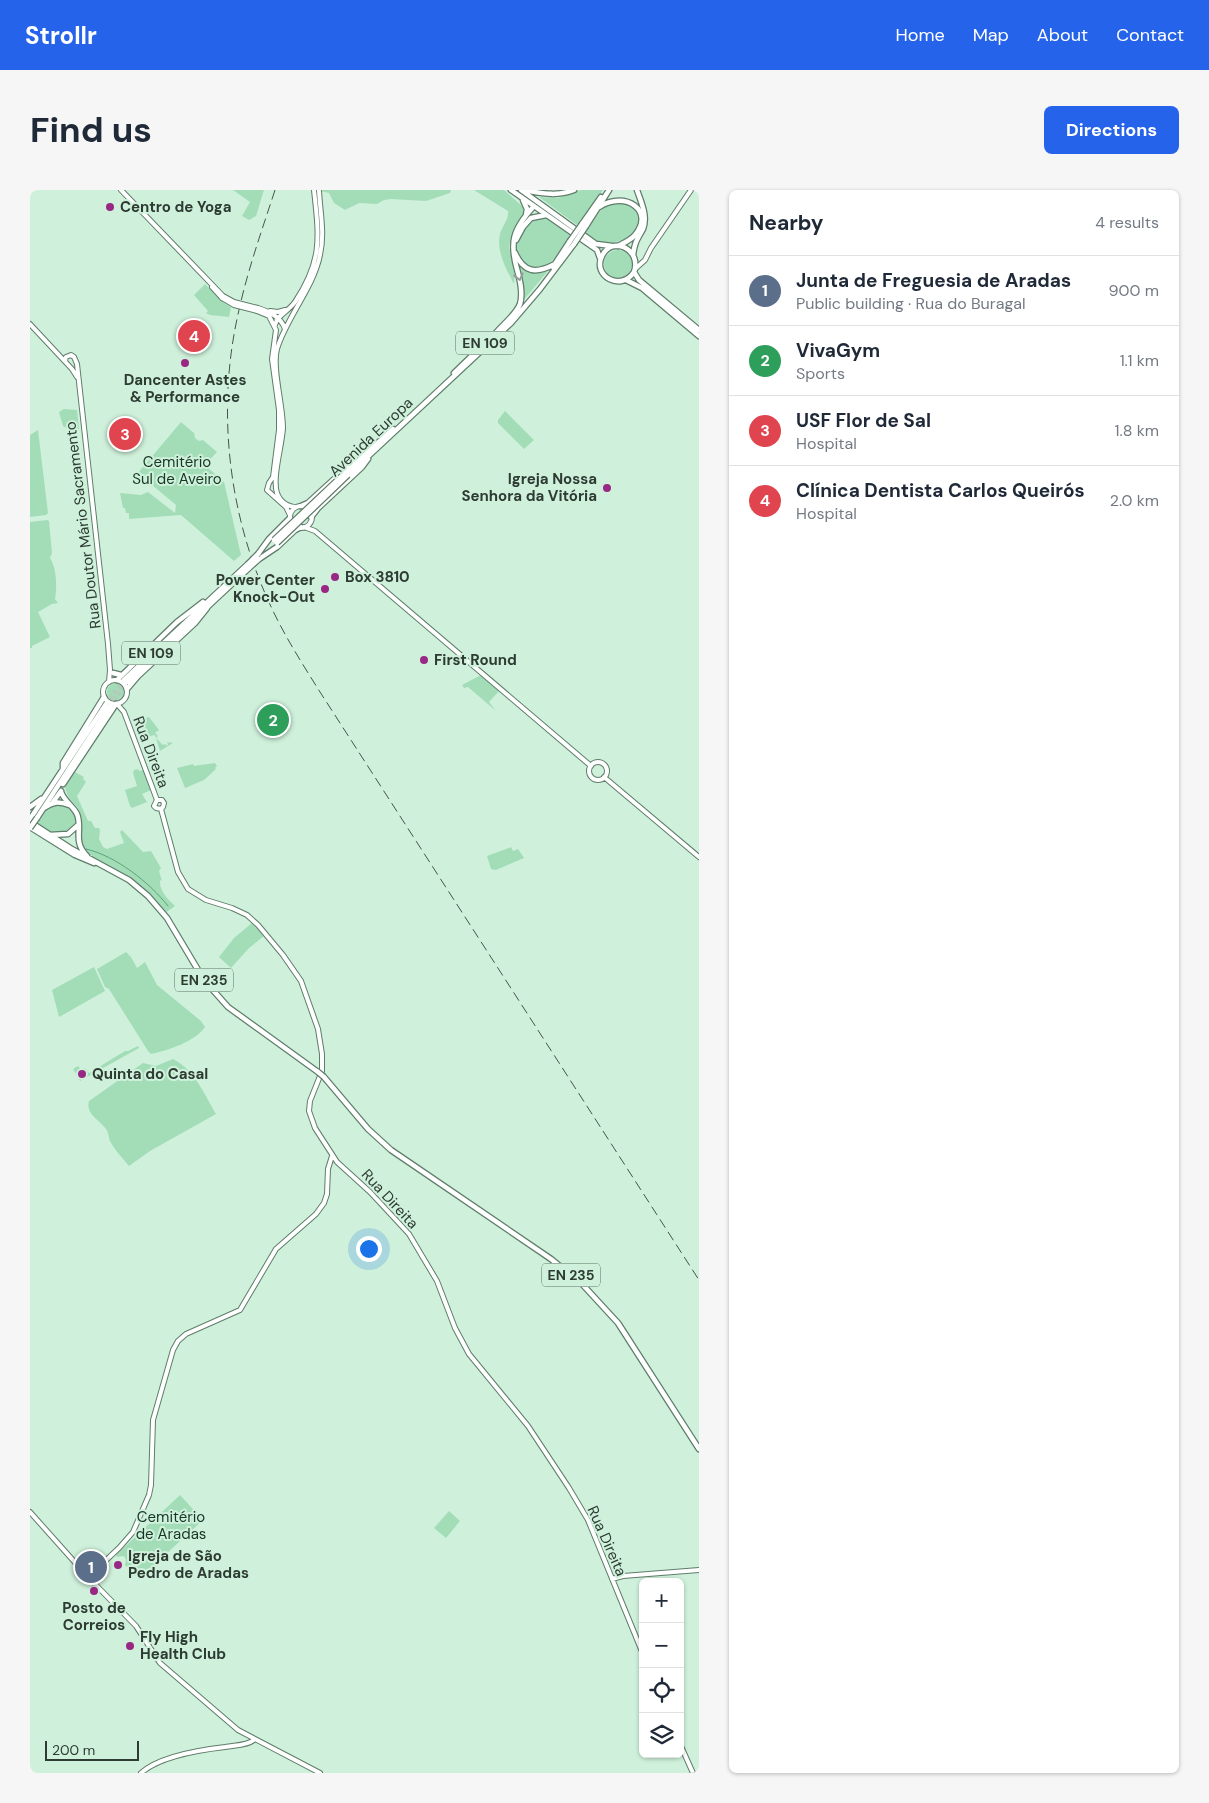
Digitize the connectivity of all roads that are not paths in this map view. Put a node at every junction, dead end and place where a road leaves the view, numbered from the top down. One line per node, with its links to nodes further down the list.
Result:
1 (121, 190): 26 (main road, bridge)
2 (314, 190): 25 (main road)
3 (319, 190): 31 (main road)
4 (510, 190): 10 (main road)
5 (522, 190): 6 (main road); 13 (main road)
6 (574, 190)
7 (608, 190): 12 (main road, Avenida Europa / EN 109); 16 (main road, Avenida Europa / EN 109)
8 (637, 190): 19 (main road)
9 (691, 190): 21 (main road)
10 (522, 198): 11 (main road); 14 (main road)
11 (534, 206): 13 (main road); 14 (main road); 15 (main road)
12 (599, 207): 16 (main road, Avenida Europa / EN 109); 18 (main road)
13 (547, 208): 18 (main road)
14 (526, 215): 33 (main road, one-way to 33)
15 (547, 215): 20 (main road); 22 (main road)
16 (584, 225): 17 (main road, Avenida Europa / EN 109, bridge)
17 (572, 243): 22 (main road, Avenida Europa / EN 109); 40 (main road, Avenida Europa / EN 109)
18 (616, 246): 19 (main road); 20 (main road)
19 (634, 256): 21 (main road); 23 (main road)
20 (601, 260): 24 (main road)
21 (645, 260): 23 (main road)
22 (556, 264): 33 (main road, Avenida Europa / EN 109)
23 (635, 270): 24 (main road); 32 (main road)
24 (626, 280): 34 (main road)
25 (290, 309): 27 (main road); 28 (main road)
26 (257, 310): 27 (main road); 30 (main road)
27 (264, 310): 28 (main road)
28 (278, 318): 30 (main road); 31 (main road)
29 (30, 324): 35 (main road)
30 (275, 325): 31 (main road); 43 (main road)
31 (285, 329): 44 (main road)
32 (699, 330)
33 (495, 334): 41 (main road, Avenida Europa / EN 109)
34 (699, 336)
35 (58, 353): 36 (main road); 38 (main road)
36 (67, 356): 37 (main road); 38 (main road)
37 (75, 360): 38 (main road); 39 (main road, Rua Doutor Mário Sacramento)
38 (67, 363): 39 (main road)
39 (77, 377): 52 (main road, Rua Doutor Mário Sacramento)
40 (370, 455): 42 (main road, Avenida Europa / EN 109); 47 (main road)
41 (362, 458): 42 (main road, Avenida Europa / EN 109); 45 (main road)
42 (347, 474): 50 (main road, Avenida Europa / EN 109, bridge)
43 (269, 484): 44 (main road); 46 (main road)
44 (276, 485): 45 (main road)
45 (299, 506): 46 (main road); 47 (main road)
46 (290, 516): 48 (main road); 50 (main road)
47 (311, 518): 48 (main road); 49 (main road)
48 (302, 527): 49 (main road); 50 (main road)
49 (315, 531): 62 (main road)
50 (258, 557): 51 (main road, Avenida Europa / EN 109, bridge)
51 (210, 601): 53 (main road, Avenida Europa / EN 109); 53 (main road); 56 (main road)
52 (111, 671): 53 (main road); 54 (main road, Rua Doutor Mário Sacramento); 55 (main road, Rua Doutor Mário Sacramento)
53 (124, 679): 54 (main road)
54 (116, 680): 55 (main road); 56 (main road)
55 (109, 682): 57 (main road)
56 (127, 689): 58 (main road)
57 (104, 697): 59 (main road); 63 (main road)
58 (125, 700): 59 (main road); 60 (main road)
59 (116, 704): 60 (main road); 65 (main road)
60 (124, 712): 68 (main road, Rua Direita)
61 (73, 762): 63 (main road); 65 (main road); 72 (main road)
62 (591, 766): 64 (main road); 64 (main road)
63 (62, 771): 67 (main road)
64 (604, 778): 78 (main road)
65 (63, 784): 66 (main road)
66 (61, 792): 69 (main road); 70 (main road)
67 (46, 795): 71 (main road); 74 (main road)
68 (157, 800): 73 (main road, Rua Direita); 73 (main road, Rua Direita)
69 (53, 802): 70 (main road); 72 (main road)
70 (69, 805): 75 (main road)
71 (30, 807)
72 (42, 808): 74 (main road)
73 (161, 809): 81 (main road, Rua Direita)
74 (32, 819): 76 (main road, bridge); 77 (main road, EN 235)
75 (77, 825): 77 (main road); 79 (main road)
76 (30, 827): 80 (main road, EN 235)
77 (48, 835): 79 (main road, EN 235)
78 (699, 857)
79 (94, 861): 80 (main road, EN 235)
80 (112, 870): 82 (main road, EN 235, bridge)
81 (332, 1156): 85 (main road); 86 (main road, Rua Direita)
82 (699, 1450)
83 (30, 1512): 85 (main road)
84 (699, 1570): 86 (main road)
85 (88, 1577): 88 (main road)
86 (612, 1579): 87 (main road, Rua Direita)
87 (639, 1644)
88 (254, 1740): 90 (main road); 91 (main road)
89 (684, 1753): 92 (main road)
90 (141, 1773)
91 (320, 1773)
92 (693, 1773)

